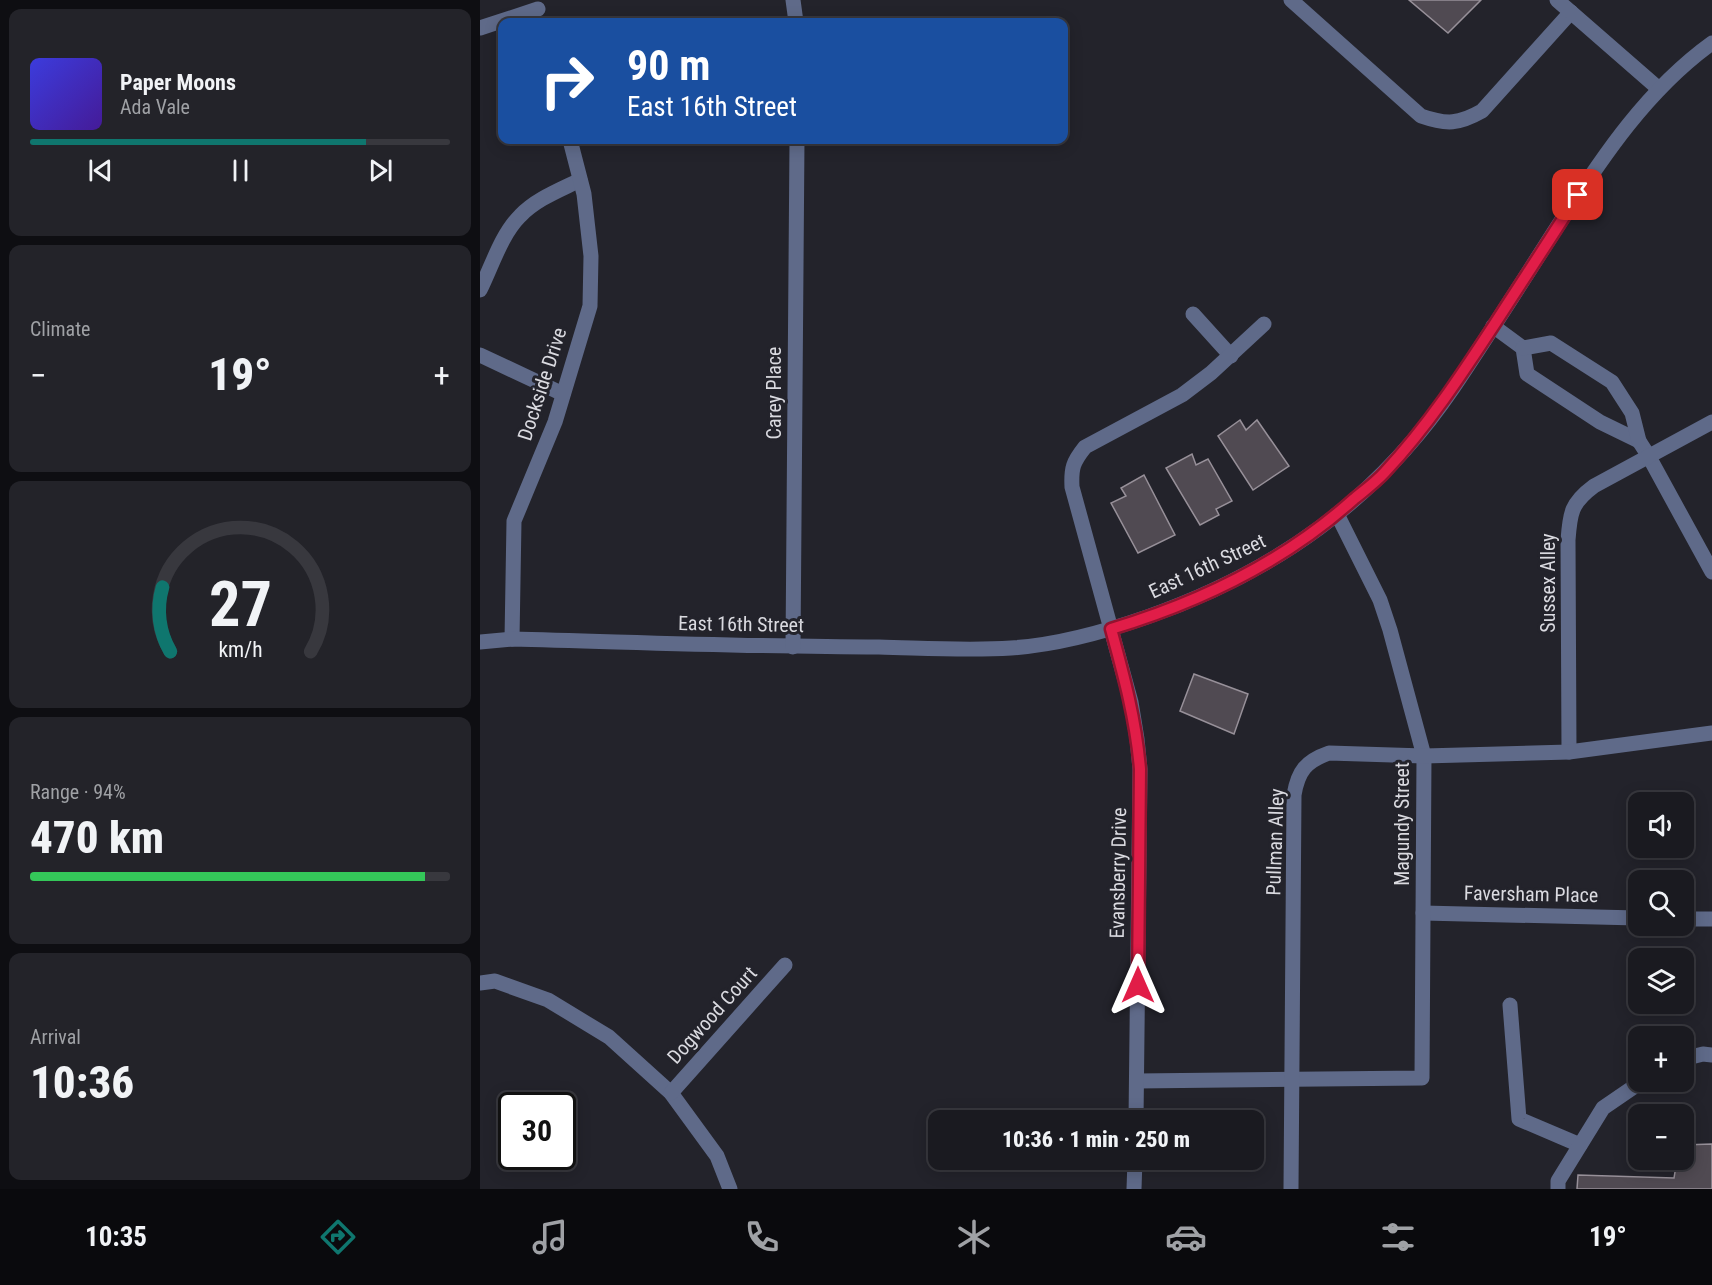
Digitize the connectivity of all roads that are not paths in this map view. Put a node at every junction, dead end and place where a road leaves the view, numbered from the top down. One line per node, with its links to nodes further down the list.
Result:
1 (793, 0): 7 (street)
2 (1291, 0): 5 (street)
3 (1557, 0): 5 (street)
4 (538, 11): 6 (street)
5 (1571, 12): 11 (street)
6 (514, 18)
7 (795, 18)
8 (498, 23): 9 (street)
9 (480, 28)
10 (1712, 43): 11 (street, East 16th Street)
11 (1659, 89): 18 (street, East 16th Street)
12 (571, 144): 14 (street, Dockside Drive)
13 (797, 144): 31 (street, Carey Place)
14 (580, 180): 15 (street); 22 (street, Dockside Drive)
15 (480, 290)
16 (1193, 314): 21 (street)
17 (1264, 324): 21 (street, Evansberry Drive)
18 (1493, 326): 19 (street); 26 (street, East 16th Street)
19 (1522, 348): 24 (street); 24 (street)
20 (480, 354): 22 (street)
21 (1231, 356): 28 (street, Evansberry Drive)
22 (563, 394): 29 (street, Dockside Drive)
23 (1712, 422): 25 (street, Sussex Alley)
24 (1638, 441): 25 (street)
25 (1648, 455): 27 (street); 33 (street, Sussex Alley)
26 (1337, 514): 28 (street, East 16th Street); 34 (street, Magundy Street)
27 (1712, 572)
28 (1111, 629): 31 (street, East 16th Street); 45 (street, Evansberry Drive)
29 (512, 639): 30 (street, East 16th Street); 31 (street, East 16th Street)
30 (480, 642)
31 (793, 647)
32 (1712, 734): 33 (street, Pullman Alley)
33 (1569, 752): 34 (street, Pullman Alley)
34 (1424, 756): 35 (street, Magundy Street); 44 (street, Pullman Alley)
35 (1423, 913): 36 (street, Faversham Place); 44 (street, Magundy Street)
36 (1628, 918)
37 (1694, 919): 38 (street)
38 (1712, 919)
39 (785, 965): 47 (street, Dogwood Court)
40 (480, 983): 47 (street)
41 (1510, 1005): 49 (street)
42 (1712, 1055): 43 (street)
43 (1694, 1056)
44 (1293, 1079): 45 (street); 53 (street, Pullman Alley)
45 (1137, 1081): 48 (street, Evansberry Drive)
46 (1628, 1091): 49 (street)
47 (671, 1093): 51 (street)
48 (1136, 1110)
49 (1580, 1145): 54 (street)
50 (1135, 1170): 52 (street)
51 (730, 1189)
52 (1134, 1189)
53 (1291, 1189)
54 (1558, 1189)

